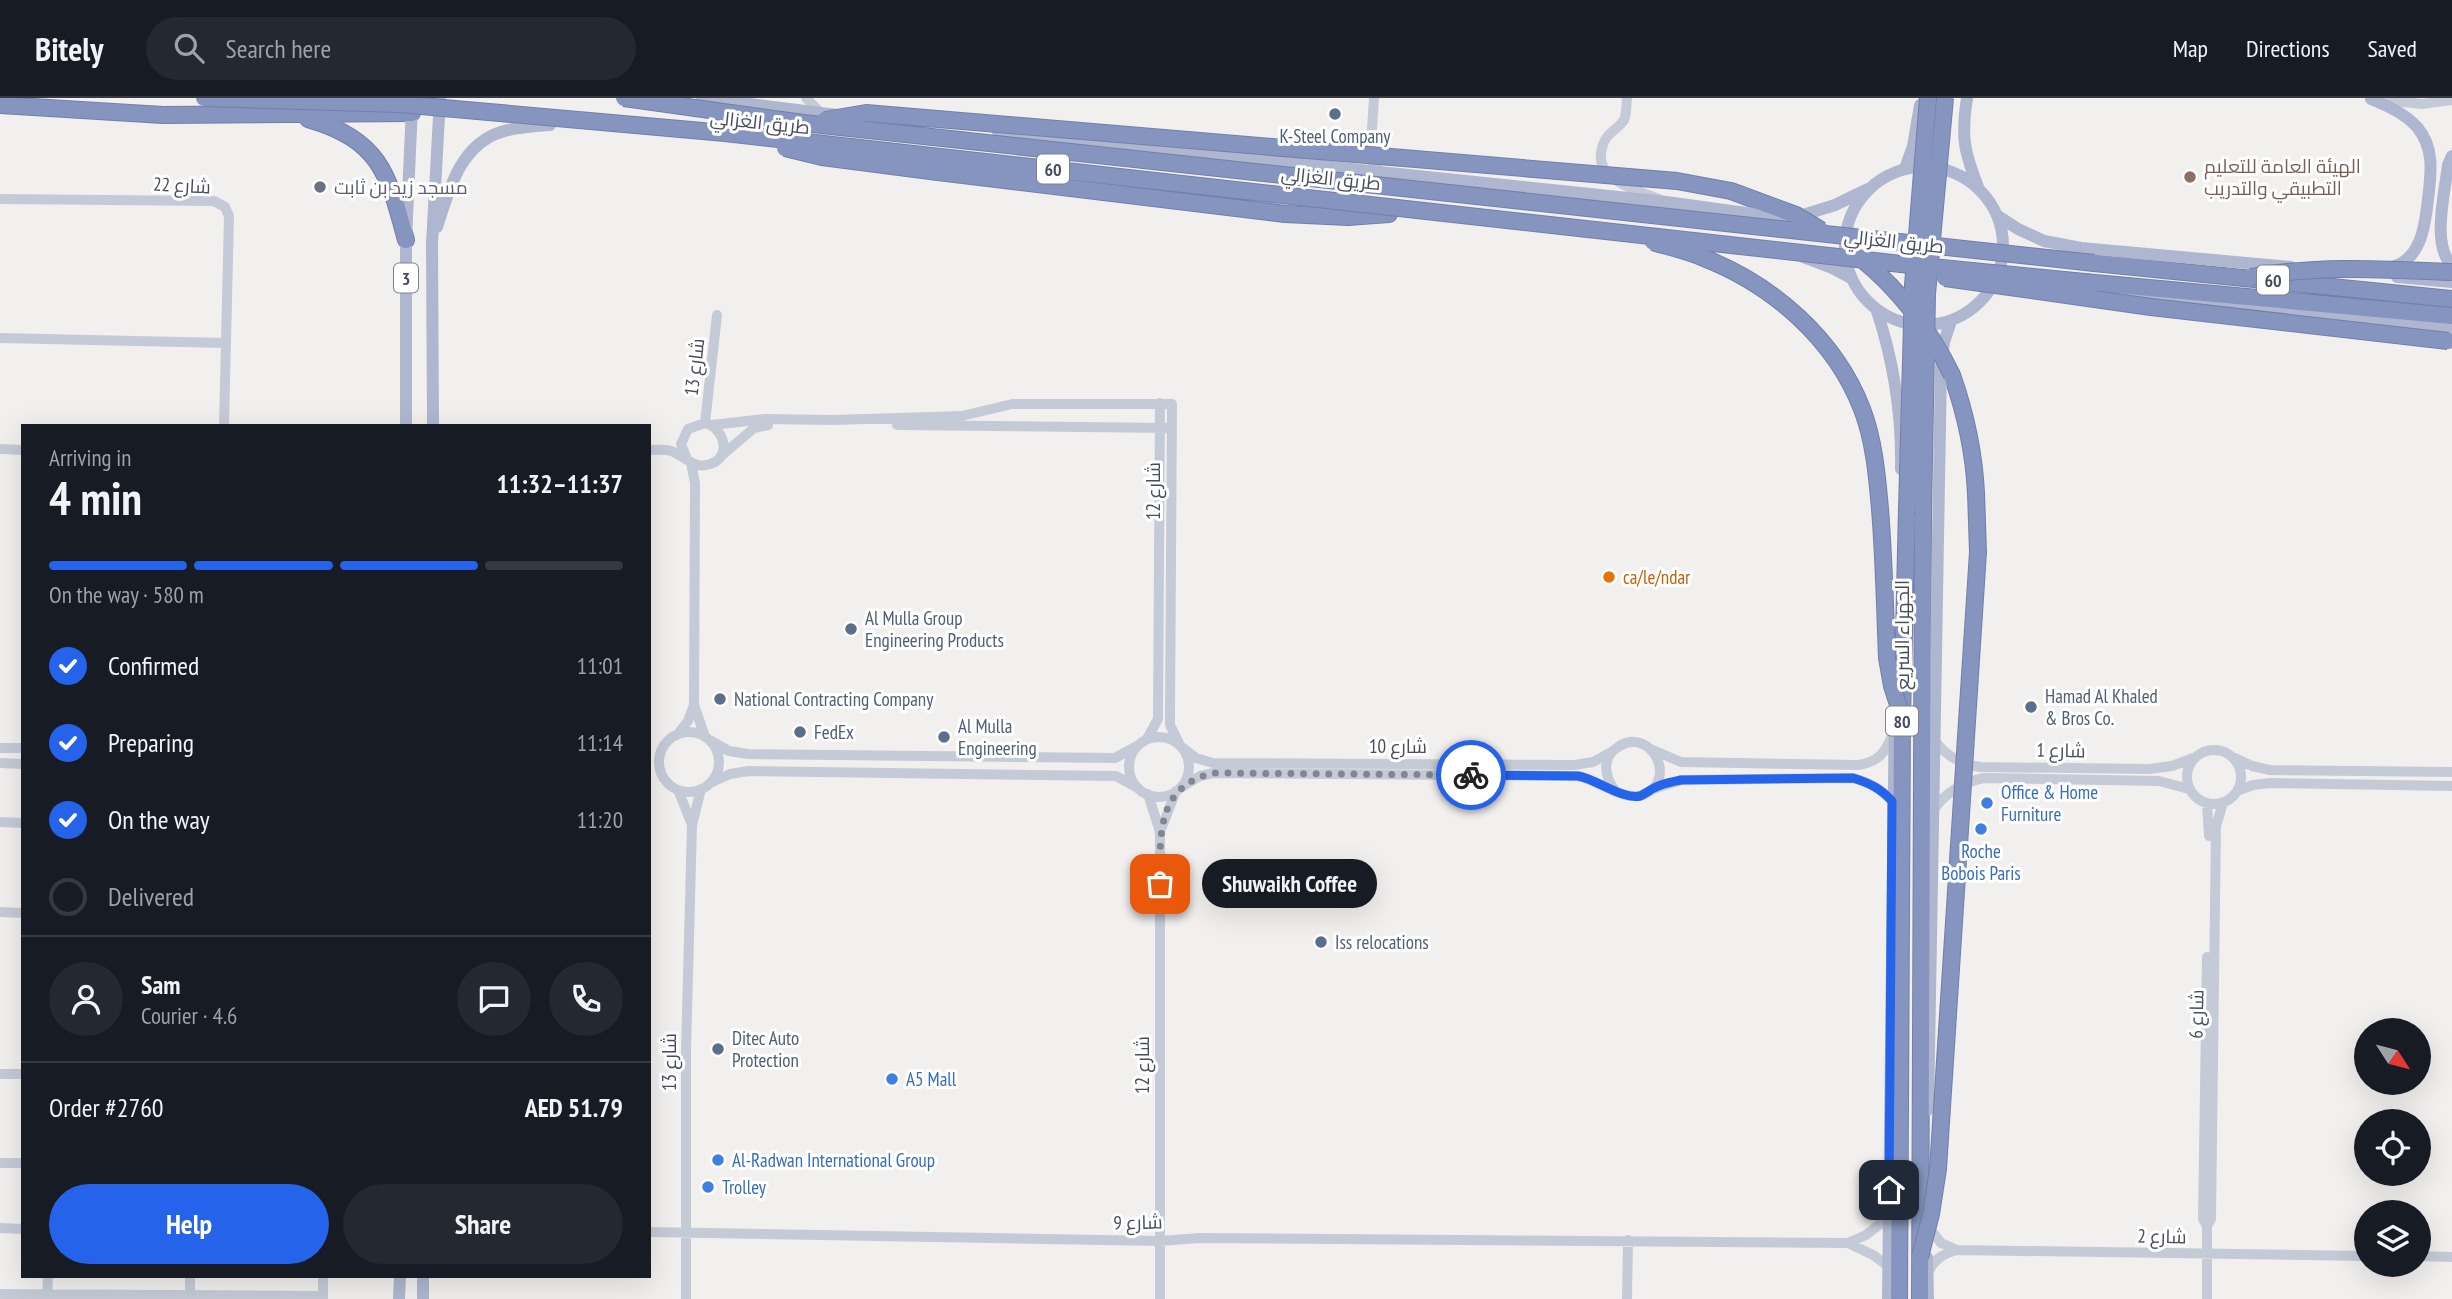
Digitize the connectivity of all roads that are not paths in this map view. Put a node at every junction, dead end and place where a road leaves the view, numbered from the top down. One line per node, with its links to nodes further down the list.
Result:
1 (204, 98): 23 (highway, طريق الغزالي / 60, bridge)
2 (440, 98): 20 (main road, 3)
3 (624, 98): 21 (highway, طريق الغزالي / 60, bridge)
4 (702, 98): 15 (main road, طريق الغزالي)
5 (759, 98): 15 (street)
6 (806, 98): 18 (street)
7 (1374, 98): 26 (street)
8 (1627, 98): 30 (street)
9 (1922, 98): 25 (main road)
10 (1928, 98): 68 (highway, الجهراء السريع / 80, bridge)
11 (1945, 98): 126 (highway, الجهراء السريع / 80, bridge)
12 (1967, 98): 27 (main road)
13 (2369, 98): 14 (street); 39 (main road)
14 (2452, 100)
15 (745, 102): 18 (main road, طريق الغزالي)
16 (0, 105): 19 (highway)
17 (412, 106): 19 (highway); 20 (main road, طريق الغزالي); 34 (main road, 3)
18 (821, 113): 26 (main road, طريق الغزالي)
19 (292, 114): 34 (highway)
20 (439, 115): 22 (main road, طريق الغزالي); 35 (main road, 3)
21 (803, 123): 40 (highway, طريق الغزالي / 60, bridge); 126 (highway, bridge)
22 (550, 125): 31 (main road, طريق الغزالي); 35 (main road)
23 (725, 133): 31 (highway, bridge); 33 (highway, طريق الغزالي / 60, bridge)
24 (2452, 156): 37 (main road)
25 (1905, 169): 27 (main road); 28 (main road)
26 (1380, 172): 30 (main road, طريق الغزالي)
27 (1978, 188): 32 (main road)
28 (1868, 189): 30 (main road, طريق الغزالي); 41 (main road)
29 (0, 199): 51 (street, شارع 22)
30 (1666, 202)
31 (1389, 214): 41 (main road, طريق الغزالي)
32 (1998, 216): 39 (main road); 43 (main road)
33 (1618, 231): 36 (highway, طريق الغزالي / 60, bridge); 68 (highway, bridge)
34 (406, 240): 54 (main road, 3)
35 (432, 244): 55 (main road, 3)
36 (1869, 260): 47 (highway, طريق الغزالي / 60, bridge); 49 (highway, bridge)
37 (2452, 265)
38 (2452, 272): 40 (highway, bridge)
39 (2366, 273): 42 (main road)
40 (2250, 277): 44 (highway, طريق الغزالي / 60, bridge)
41 (1851, 278): 45 (main road)
42 (2452, 282)
43 (1985, 296): 48 (main road); 49 (main road)
44 (2452, 299)
45 (1877, 311): 48 (main road); 69 (main road, الجهراء السريع)
46 (717, 315): 56 (street, شارع 13)
47 (2452, 317)
48 (1951, 321): 72 (main road, الجهراء السريع)
49 (2451, 336)
50 (0, 338): 51 (street)
51 (226, 343): 53 (street, شارع 22)
52 (1012, 404): 56 (street); 57 (street); 58 (street, شارع 12)
53 (224, 424)
54 (406, 424)
55 (433, 424)
56 (709, 424): 59 (street); 64 (street)
57 (1009, 426): 58 (street); 64 (street)
58 (1166, 428): 73 (street, شارع 12); 75 (street, شارع 12)
59 (682, 439): 61 (street); 65 (street)
60 (0, 449): 62 (street)
61 (665, 449): 63 (street); 65 (street)
62 (21, 450)
63 (651, 450)
64 (717, 460): 65 (street); 66 (street)
65 (689, 461): 66 (street)
66 (695, 490): 67 (street)
67 (694, 705): 70 (street); 71 (street)
68 (1902, 717): 145 (highway, الجهراء السريع / 80)
69 (1893, 733): 77 (street); 98 (main road, الجهراء السريع)
70 (677, 735): 71 (street); 78 (street)
71 (708, 739): 73 (street); 89 (street)
72 (1935, 741): 81 (street, شارع 1); 101 (main road, الجهراء السريع)
73 (1142, 743): 75 (street); 96 (street)
74 (0, 747): 76 (street)
75 (1181, 747): 86 (street, شارع 10); 91 (street)
76 (21, 748)
77 (1652, 750): 79 (street); 93 (street)
78 (661, 751): 80 (street); 88 (street)
79 (1613, 751): 86 (street, شارع 10); 92 (street)
80 (651, 752)
81 (2193, 758): 82 (street); 94 (street)
82 (2235, 758): 87 (street); 97 (street)
83 (0, 763): 84 (street)
84 (21, 764)
85 (651, 770): 88 (street)
86 (1350, 770): 91 (street, شارع 10); 92 (street, شارع 10)
87 (2452, 772)
88 (662, 774): 95 (street)
89 (706, 786): 95 (street); 96 (street); 104 (street, شارع 13)
90 (2452, 786): 97 (street)
91 (1178, 789): 96 (street); 105 (street, شارع 12)
92 (1614, 789): 93 (street)
93 (1653, 789): 98 (street)
94 (2189, 789): 100 (street); 101 (street, شارع 1)
95 (678, 790): 104 (street, شارع 13)
96 (1143, 791): 105 (street, شارع 12)
97 (2237, 791): 99 (street)
98 (1892, 801): 112 (main road, الجهراء السريع)
99 (2223, 803): 100 (street); 114 (street, شارع 6)
100 (2207, 804): 114 (street, شارع 6)
101 (1934, 809): 113 (main road, الجهراء السريع)
102 (0, 822): 103 (street)
103 (21, 823)
104 (692, 825): 118 (street, شارع 13)
105 (1160, 832): 120 (street, شارع 12)
106 (0, 912): 107 (street)
107 (21, 913)
108 (0, 1073): 109 (street)
109 (21, 1074)
110 (0, 1163): 111 (street)
111 (21, 1163)
112 (1889, 1217): 121 (street); 128 (main road, الجهراء السريع)
113 (1926, 1223): 122 (street); 129 (main road, الجهراء السريع)
114 (2207, 1226): 123 (street, شارع 6)
115 (0, 1228): 116 (street)
116 (21, 1229)
117 (651, 1232): 118 (street, شارع 9)
118 (688, 1233): 120 (street, شارع 9); 141 (street, شارع 13)
119 (1628, 1240): 120 (street, شارع 9); 121 (street, شارع 9); 143 (street)
120 (1159, 1241): 142 (street, شارع 12)
121 (1848, 1243): 128 (street)
122 (1956, 1250): 123 (street, شارع 2); 129 (street)
123 (2207, 1254): 124 (street, شارع 2); 148 (street, شارع 6)
124 (2354, 1256)
125 (2431, 1256): 127 (street)
126 (1920, 1257): 146 (highway, الجهراء السريع / 80)
127 (2452, 1257)
128 (1888, 1266): 144 (main road, الجهراء السريع)
129 (1928, 1275): 147 (main road, الجهراء السريع)
130 (48, 1278): 136 (street)
131 (190, 1278): 137 (street)
132 (323, 1278): 138 (street)
133 (399, 1278): 139 (main road)
134 (423, 1278): 140 (main road)
135 (0, 1294): 136 (street)
136 (47, 1297): 137 (street)
137 (190, 1297): 138 (street)
138 (323, 1297)
139 (399, 1299)
140 (423, 1299)
141 (686, 1299)
142 (1160, 1299)
143 (1627, 1299)
144 (1888, 1299)
145 (1899, 1299)
146 (1920, 1299)
147 (1928, 1299)
148 (2207, 1299)

